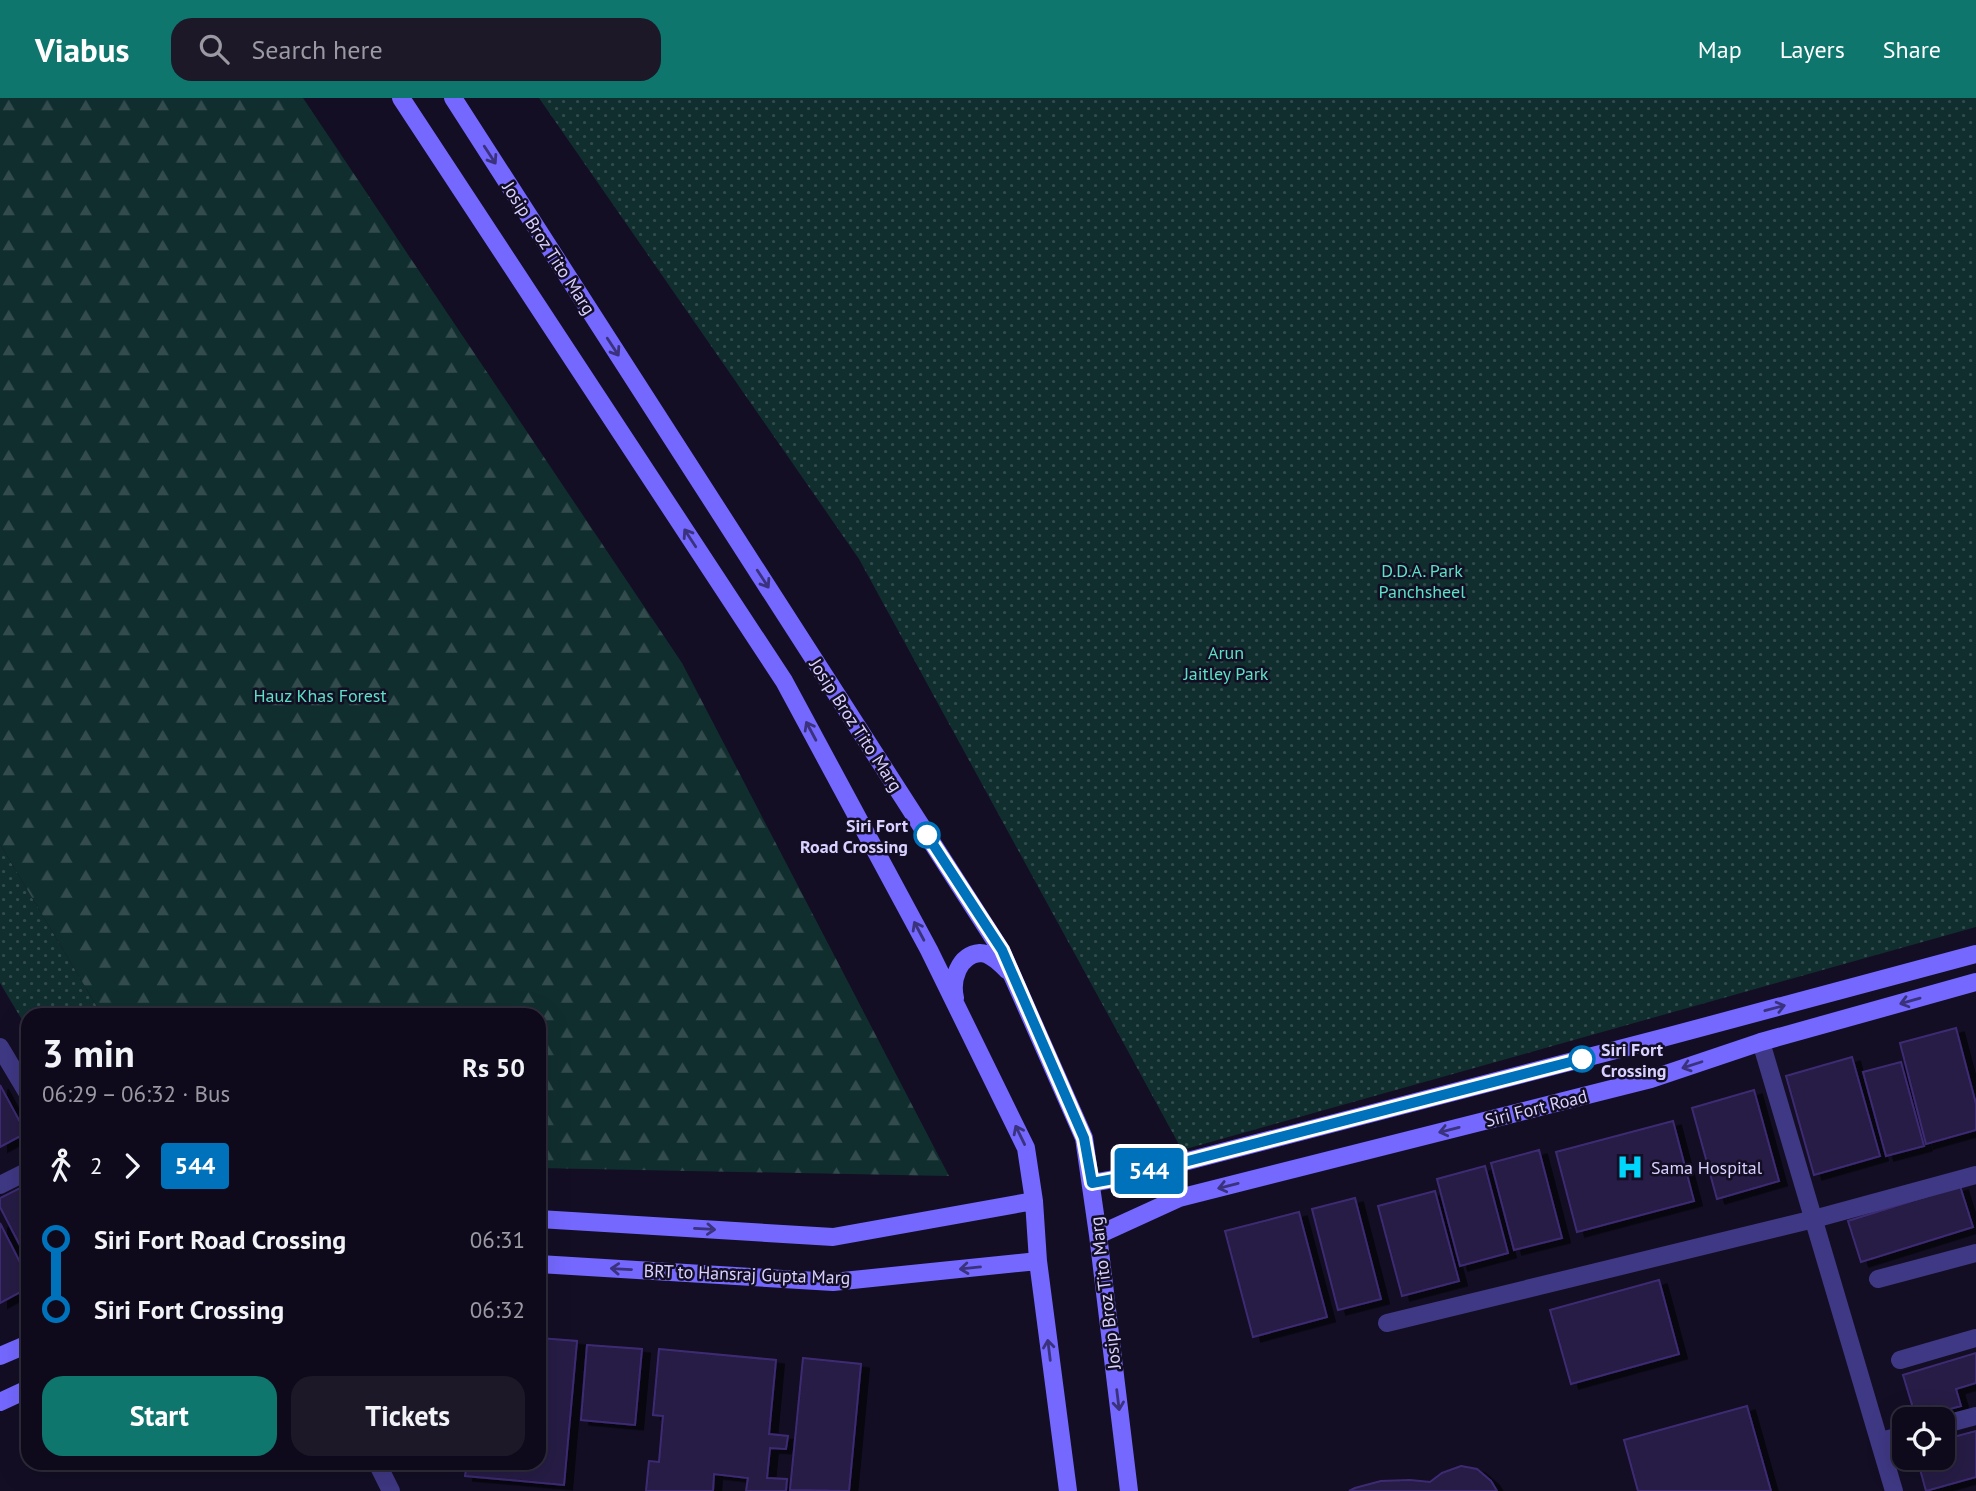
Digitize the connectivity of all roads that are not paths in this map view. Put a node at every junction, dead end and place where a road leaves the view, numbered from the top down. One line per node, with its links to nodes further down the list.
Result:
1 (401, 98): 6 (main road, Josip Broz Tito Marg, one-way to 1)
2 (453, 98): 4 (main road, Josip Broz Tito Marg, one-way to 4)
3 (1976, 954): 12 (main road, Siri Fort Road, one-way to 3)
4 (1014, 980): 6 (main road); 12 (main road, Josip Broz Tito Marg)
5 (1976, 982): 7 (main road, Siri Fort Road, one-way to 7)
6 (956, 1004): 14 (main road, Josip Broz Tito Marg, one-way to 6)
7 (1761, 1042): 16 (street); 17 (main road, Siri Fort Road, one-way to 17)
8 (1, 1050): 9 (street)
9 (21, 1083)
10 (21, 1174): 13 (street)
11 (1976, 1175): 16 (street)
12 (1092, 1183): 17 (main road, Josip Broz Tito Marg)
13 (0, 1185)
14 (1034, 1201): 15 (main road, one-way to 14); 19 (main road, Josip Broz Tito Marg)
15 (546, 1219)
16 (1814, 1219): 22 (street); 32 (street)
17 (1098, 1235): 36 (main road, Josip Broz Tito Marg, one-way to 36)
18 (1976, 1252): 21 (street)
19 (1038, 1261): 20 (main road, BRT to Hansraj Gupta Marg, one-way to 20); 35 (main road, Josip Broz Tito Marg, one-way to 19)
20 (546, 1264)
21 (1878, 1279)
22 (1387, 1323)
23 (1976, 1338): 26 (street)
24 (21, 1347): 25 (main road)
25 (0, 1356)
26 (1900, 1360)
27 (21, 1392): 28 (main road)
28 (0, 1402)
29 (1976, 1416): 30 (street)
30 (1955, 1422)
31 (1892, 1438): 32 (street)
32 (1881, 1441): 37 (street)
33 (380, 1470): 34 (street)
34 (391, 1491)
35 (1068, 1491)
36 (1129, 1491)
37 (1894, 1491)

